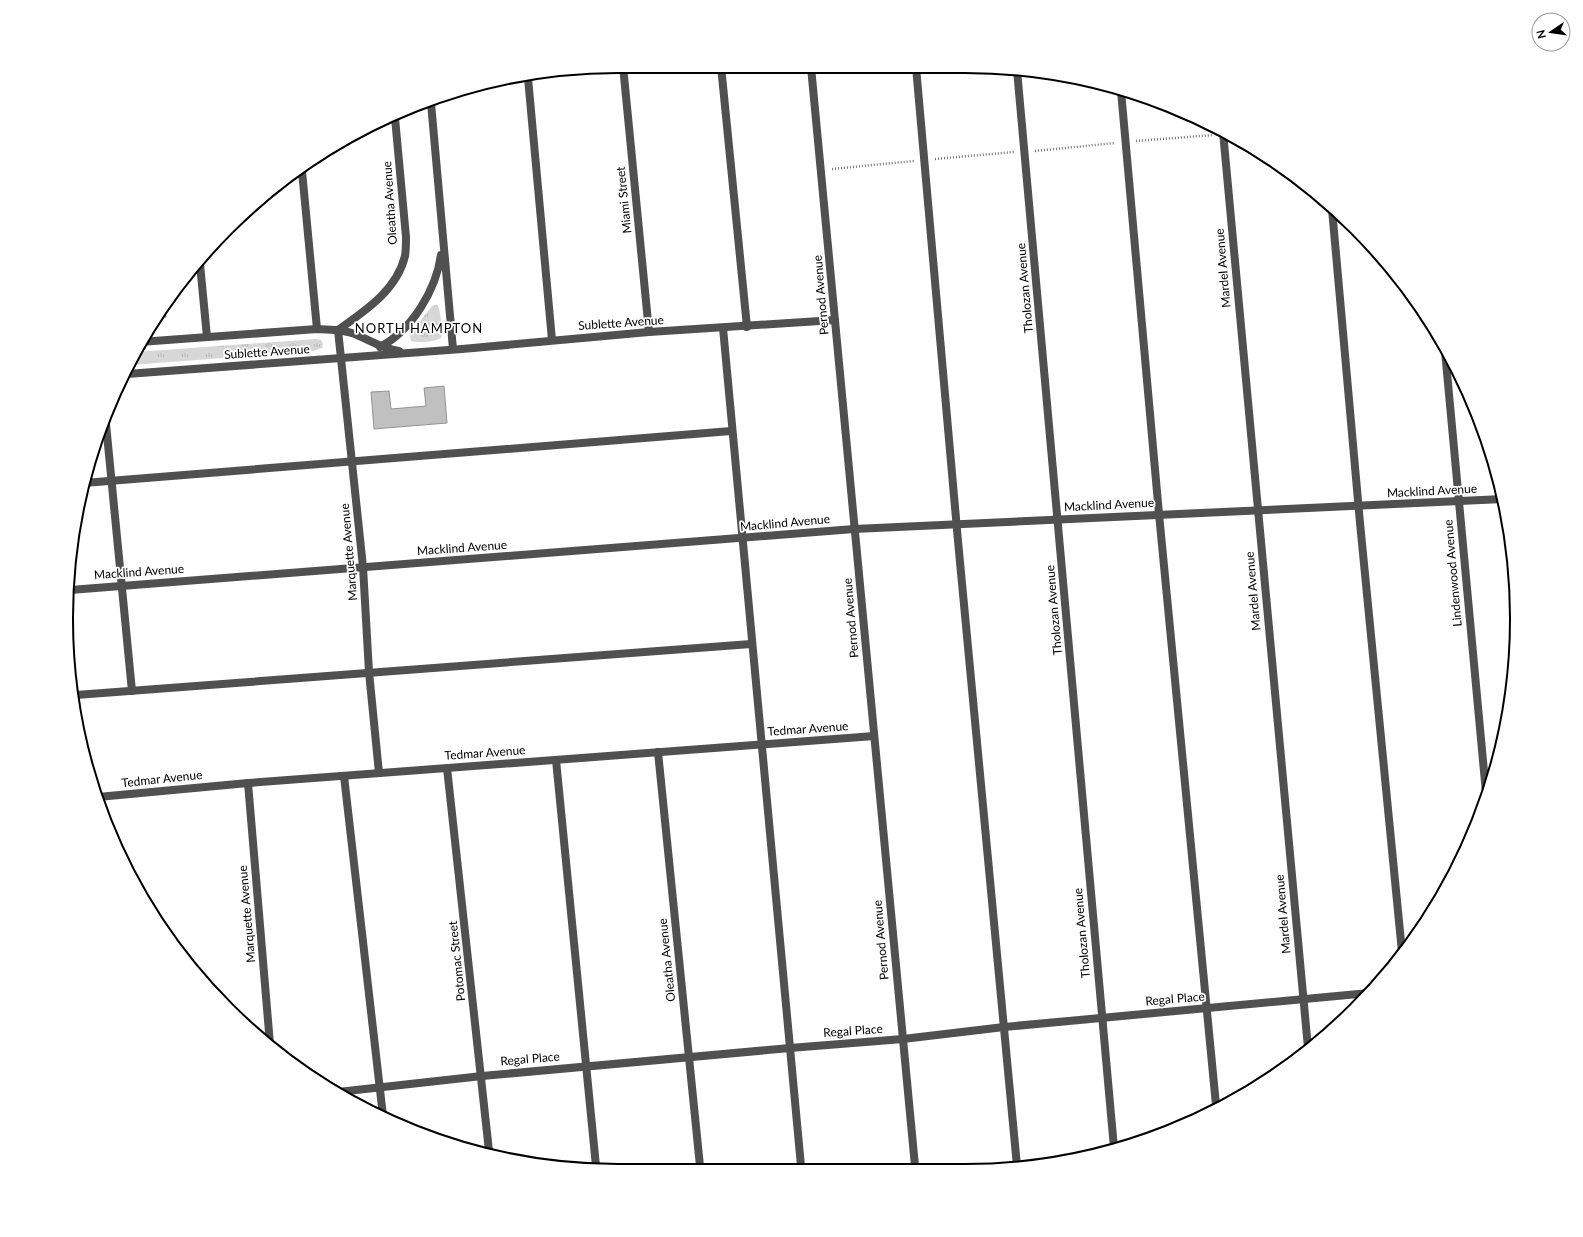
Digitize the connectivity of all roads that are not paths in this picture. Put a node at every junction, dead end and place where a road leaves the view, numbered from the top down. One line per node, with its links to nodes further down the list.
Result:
1 (624, 73): 20 (street, Miami Street)
2 (722, 73): 16 (street)
3 (813, 73): 15 (street, Pernod Avenue)
4 (917, 73): 42 (street)
5 (1018, 76): 41 (street, Tholozan Avenue)
6 (528, 81): 22 (street)
7 (1121, 97): 40 (street)
8 (431, 107): 13 (street)
9 (394, 122): 19 (street, Oleatha Avenue)
10 (1224, 139): 39 (street, Mardel Avenue)
11 (302, 174): 18 (street)
12 (1333, 216): 38 (street)
13 (442, 236): 24 (street); 25 (street)
14 (200, 268): 21 (street)
15 (835, 320): 16 (street, Sublette Avenue); 43 (street, Pernod Avenue)
16 (747, 326): 17 (street, Sublette Avenue)
17 (723, 328): 20 (street, Sublette Avenue); 32 (street)
18 (318, 330): 19 (street, Sublette Avenue); 21 (street, Sublette Avenue)
19 (338, 330): 24 (street, Sublette Avenue); 28 (street, Marquette Avenue)
20 (649, 332): 22 (street, Sublette Avenue)
21 (207, 337): 23 (street, Sublette Avenue)
22 (552, 340): 25 (street, Sublette Avenue)
23 (149, 341)
24 (382, 346): 26 (street, Sublette Avenue); 27 (street)
25 (452, 349): 26 (street, Sublette Avenue)
26 (409, 353): 27 (street, Sublette Avenue)
27 (359, 357): 28 (street, Sublette Avenue)
28 (342, 358): 30 (street, Sublette Avenue); 33 (street, Marquette Avenue)
29 (1446, 363): 37 (street, Lindenwood Avenue)
30 (131, 374)
31 (107, 431): 34 (street)
32 (732, 431): 33 (street); 44 (street)
33 (353, 462): 34 (street); 45 (street, Marquette Avenue)
34 (112, 481): 35 (street); 46 (street)
35 (91, 483)
36 (1497, 499): 37 (street, Macklind Avenue)
37 (1459, 502): 38 (street, Macklind Avenue); 59 (street, Lindenwood Avenue)
38 (1359, 506): 39 (street, Macklind Avenue); 62 (street)
39 (1257, 510): 40 (street, Macklind Avenue); 64 (street, Mardel Avenue)
40 (1159, 514): 41 (street, Macklind Avenue); 65 (street)
41 (1058, 520): 42 (street, Macklind Avenue); 66 (street, Tholozan Avenue)
42 (956, 524): 43 (street, Macklind Avenue); 67 (street)
43 (854, 529): 44 (street, Macklind Avenue); 52 (street, Pernod Avenue)
44 (742, 538): 45 (street, Macklind Avenue); 48 (street)
45 (362, 567): 46 (street, Macklind Avenue); 49 (street, Marquette Avenue)
46 (122, 586): 47 (street, Macklind Avenue); 50 (street)
47 (74, 590)
48 (752, 644): 49 (street); 53 (street)
49 (369, 672): 50 (street); 57 (street, Marquette Avenue)
50 (132, 691): 51 (street)
51 (79, 695)
52 (874, 736): 53 (street, Tedmar Avenue); 69 (street, Pernod Avenue)
53 (761, 745): 54 (street, Tedmar Avenue); 71 (street)
54 (658, 752): 55 (street, Tedmar Avenue); 72 (street, Oleatha Avenue)
55 (556, 760): 56 (street, Tedmar Avenue); 73 (street)
56 (447, 768): 57 (street, Tedmar Avenue); 74 (street, Potomac Street)
57 (379, 773): 58 (street, Tedmar Avenue)
58 (344, 776): 60 (street, Tedmar Avenue); 75 (street)
59 (1485, 781)
60 (248, 783): 61 (street, Tedmar Avenue); 68 (street, Marquette Avenue)
61 (103, 797)
62 (1401, 945)
63 (1360, 994): 64 (street, Regal Place)
64 (1304, 999): 65 (street, Regal Place); 70 (street, Mardel Avenue)
65 (1207, 1008): 66 (street, Regal Place); 77 (street)
66 (1102, 1018): 67 (street, Regal Place); 79 (street, Tholozan Avenue)
67 (1004, 1028): 69 (street, Regal Place); 81 (street)
68 (269, 1038)
69 (903, 1039): 71 (street, Regal Place); 85 (street, Pernod Avenue)
70 (1308, 1042)
71 (790, 1048): 72 (street, Regal Place); 84 (street)
72 (689, 1057): 73 (street, Regal Place); 83 (street, Oleatha Avenue)
73 (586, 1066): 74 (street, Regal Place); 82 (street)
74 (482, 1076): 75 (street, Regal Place); 80 (street, Potomac Street)
75 (380, 1087): 76 (street, Regal Place); 78 (street)
76 (346, 1091)
77 (1216, 1103)
78 (382, 1110)
79 (1114, 1143)
80 (489, 1148)
81 (1017, 1161)
82 (596, 1163)
83 (700, 1164)
84 (801, 1164)
85 (915, 1164)

